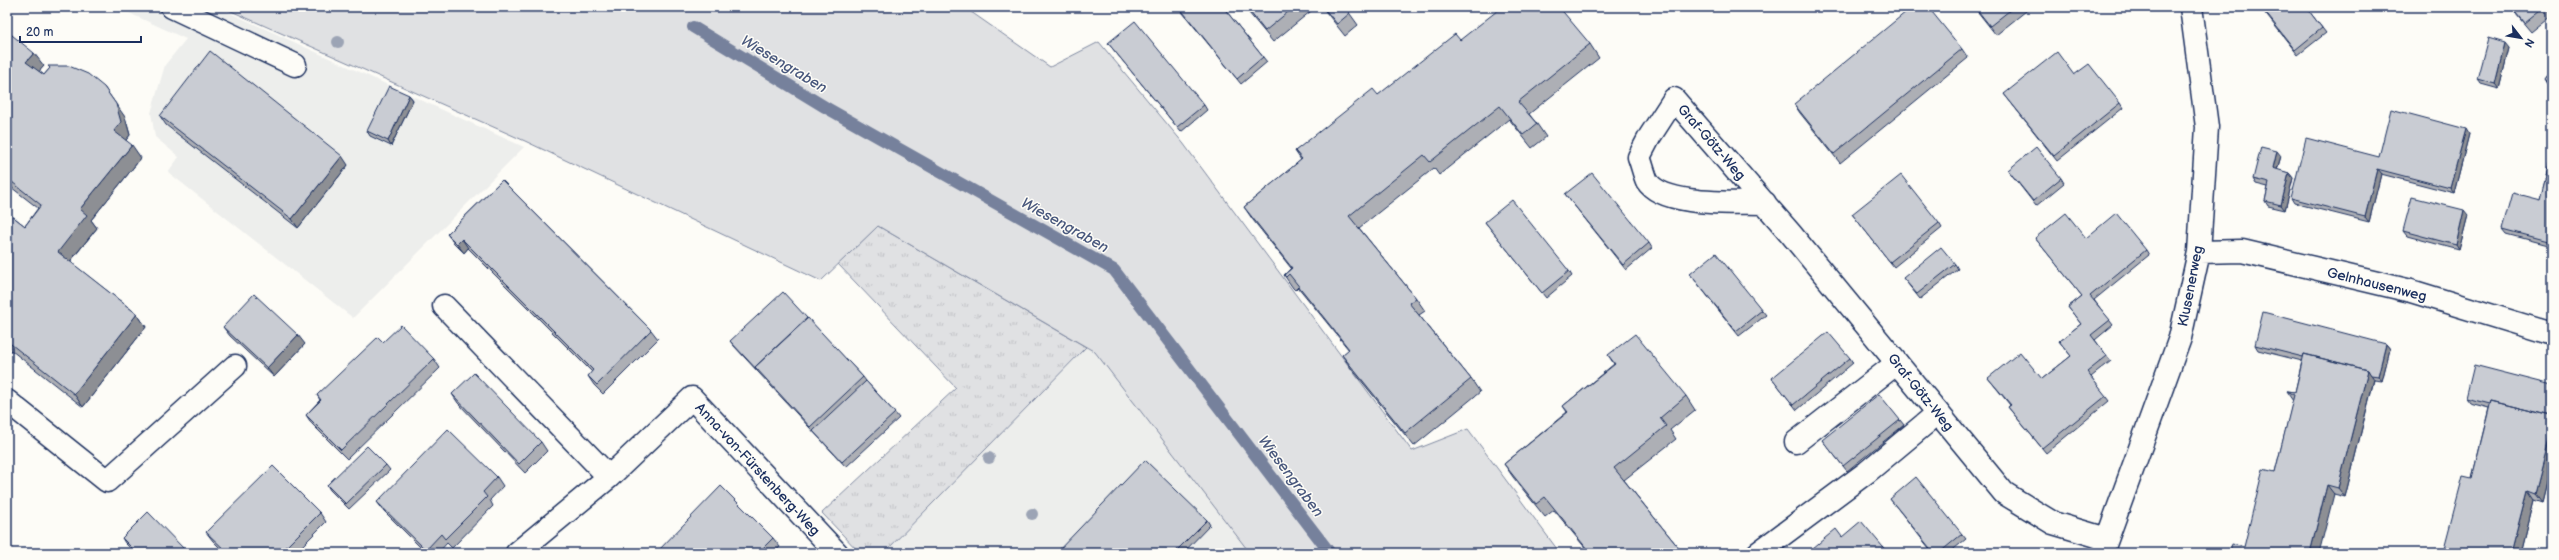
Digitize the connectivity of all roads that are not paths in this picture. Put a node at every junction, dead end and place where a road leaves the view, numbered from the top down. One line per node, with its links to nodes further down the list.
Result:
1 (172, 7): 3 (street)
2 (2191, 7): 5 (street, Klusenerweg)
3 (295, 65)
4 (1765, 203): 4 (street, Graf-Götz-Weg); 8 (street, Graf-Götz-Weg)
5 (2199, 252): 7 (street, Gelnhausenweg); 14 (street, Klusenerweg)
6 (444, 306): 13 (street)
7 (2552, 334)
8 (1897, 363): 11 (street, Graf-Götz-Weg); 12 (street)
9 (235, 366): 10 (street)
10 (7, 401)
11 (1938, 413): 14 (street, Graf-Götz-Weg); 17 (street)
12 (1796, 442)
13 (609, 477): 15 (street, Anna-von-Fürstenberg-Weg); 16 (street, Anna-von-Fürstenberg-Weg)
14 (2104, 546)
15 (518, 553)
16 (837, 553)
17 (1758, 553)

